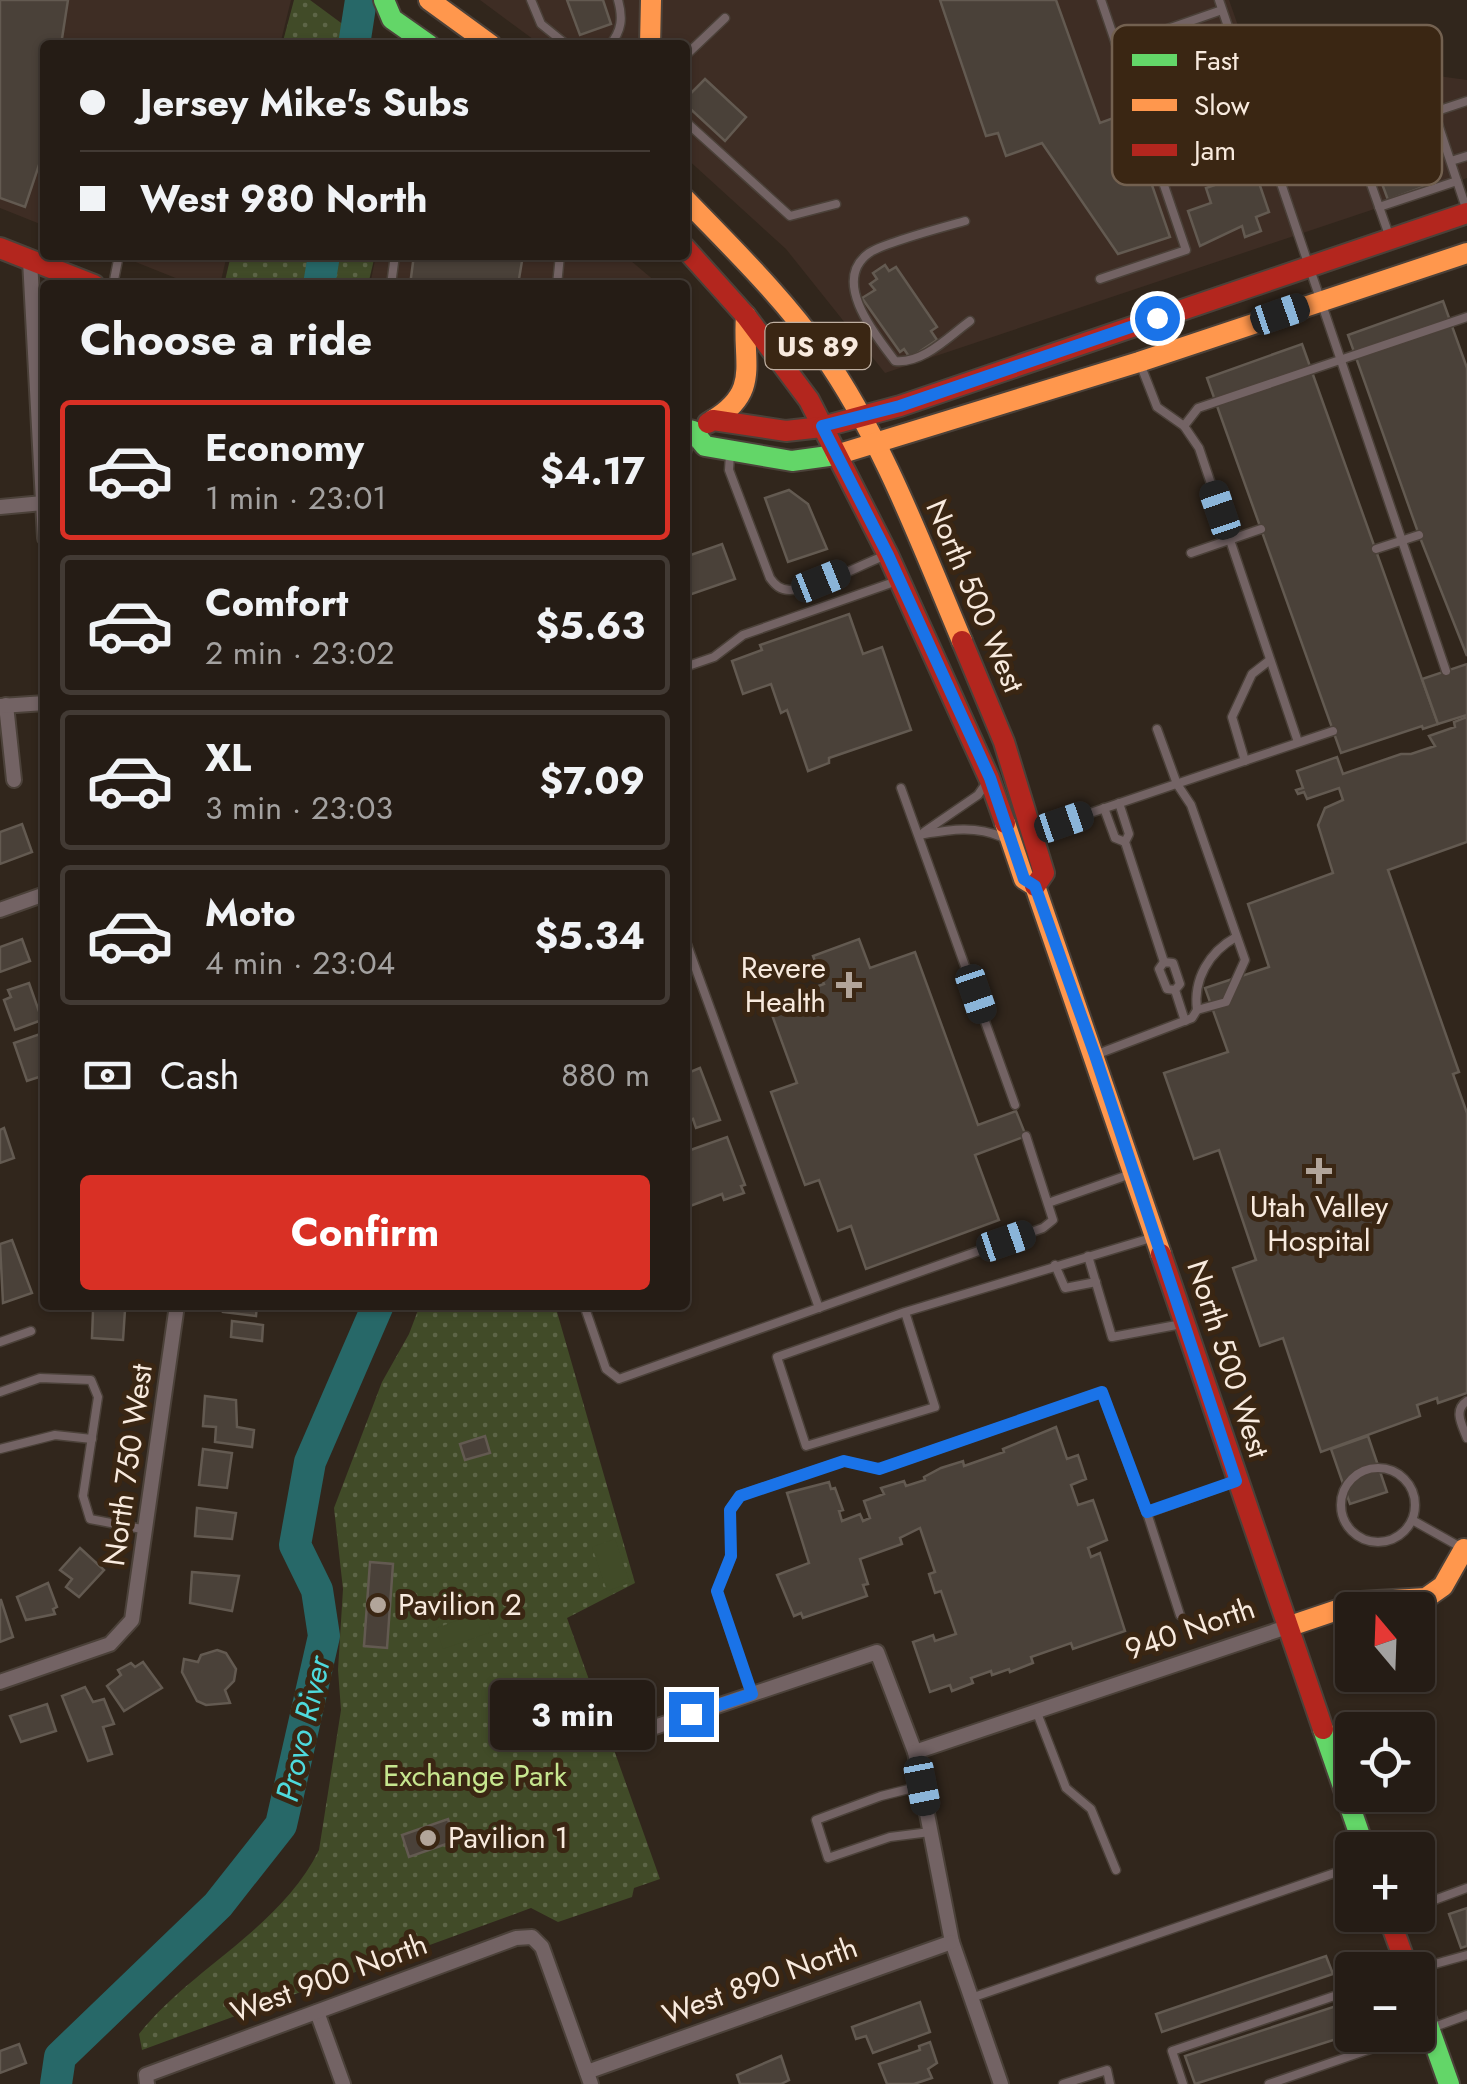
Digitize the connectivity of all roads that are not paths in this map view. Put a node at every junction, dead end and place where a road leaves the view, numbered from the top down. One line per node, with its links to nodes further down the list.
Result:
1 (384, 0): 11 (main road)
2 (429, 0): 12 (main road)
3 (531, 0): 13 (lane)
4 (618, 0): 14 (lane)
5 (651, 0): 15 (main road)
6 (1101, 0): 10 (lane)
7 (1220, 5): 9 (lane)
8 (725, 18): 16 (lane)
9 (1175, 25)
10 (1112, 33)
11 (422, 40)
12 (484, 40)
13 (561, 40)
14 (613, 40)
15 (651, 40)
16 (690, 51)
17 (1467, 100): 18 (lane)
18 (1442, 109)
19 (690, 126): 28 (lane)
20 (1442, 136): 22 (lane)
21 (1467, 156): 22 (lane)
22 (1450, 161): 23 (lane)
23 (1457, 180): 29 (lane); 30 (lane)
24 (1163, 185): 38 (lane)
25 (1282, 185): 37 (lane)
26 (1371, 185): 29 (lane)
27 (690, 203): 46 (main road, US 89)
28 (836, 204)
29 (1379, 207): 32 (lane)
30 (1467, 213): 32 (main road)
31 (965, 221): 43 (lane)
32 (1391, 239): 37 (main road)
33 (0, 248): 36 (main road)
34 (1467, 252): 40 (main road)
35 (690, 254): 41 (main road, US 89)
36 (30, 260): 39 (main road); 53 (street)
37 (1309, 267): 40 (lane); 46 (main road)
38 (1100, 279)
39 (81, 280)
40 (1319, 300): 44 (lane); 45 (main road)
41 (746, 316): 47 (main road); 48 (main road, US 89)
42 (1467, 317): 44 (lane)
43 (970, 321)
44 (1340, 360): 49 (lane); 60 (lane)
45 (1139, 362): 49 (lane); 52 (main road)
46 (862, 416): 48 (main road); 52 (main road, US 89)
47 (714, 420): 48 (main road); 50 (main road)
48 (822, 426): 55 (main road, US 89)
49 (1184, 426): 61 (lane)
50 (690, 430)
51 (690, 431): 54 (main road)
52 (875, 445): 55 (main road); 81 (main road, North 500 West / US 89)
53 (40, 447)
54 (730, 450): 55 (main road); 64 (lane)
55 (836, 455): 64 (main road, North 500 West / US 89)
56 (40, 503): 57 (street)
57 (0, 507)
58 (1261, 529): 61 (lane)
59 (1419, 534): 60 (lane)
60 (1402, 540): 62 (lane); 68 (lane)
61 (1230, 541): 63 (lane); 66 (lane)
62 (1376, 549)
63 (1190, 553)
64 (888, 555): 65 (main road, North 500 West / US 89)
65 (900, 580): 67 (lane); 75 (main road, North 500 West / US 89)
66 (1270, 660): 73 (lane); 74 (lane)
67 (690, 665)
68 (1446, 672)
69 (40, 703): 70 (street)
70 (3, 706): 76 (street)
71 (1158, 729): 77 (lane)
72 (1333, 730): 73 (lane)
73 (1298, 742): 74 (lane)
74 (1245, 760): 77 (lane)
75 (990, 778): 82 (lane); 83 (main road, North 500 West / US 89)
76 (14, 780)
77 (1177, 784): 79 (lane); 88 (lane)
78 (902, 788): 82 (lane)
79 (1119, 803): 80 (lane); 84 (lane)
80 (1104, 808): 81 (lane); 84 (lane)
81 (1032, 833): 85 (main road, North 500 West / US 89)
82 (919, 835): 83 (lane); 93 (lane)
83 (1010, 840): 85 (main road, North 500 West / US 89)
84 (1125, 842): 91 (lane)
85 (1035, 886): 92 (main road, North 500 West / US 89)
86 (40, 896): 87 (street)
87 (0, 910)
88 (1236, 937): 90 (lane); 90 (lane)
89 (690, 953): 101 (lane)
90 (1197, 1010): 91 (lane)
91 (1185, 1021): 92 (lane)
92 (1095, 1055): 95 (main road, North 500 West / US 89)
93 (1014, 1105)
94 (1026, 1136): 96 (lane)
95 (1134, 1173): 96 (lane); 97 (main road, North 500 West / US 89)
96 (1048, 1202): 101 (lane)
97 (1156, 1237): 98 (lane); 105 (main road, North 500 West / US 89)
98 (1088, 1256): 99 (lane); 100 (lane)
99 (1056, 1265): 100 (lane); 104 (lane)
100 (1096, 1282): 105 (lane)
101 (819, 1308): 103 (lane)
102 (176, 1310): 116 (street, North 750 West)
103 (586, 1310)
104 (905, 1312): 104 (lane)
105 (1184, 1323): 113 (main road, North 500 West / US 89)
106 (32, 1331): 107 (lane)
107 (0, 1342)
108 (0, 1392): 111 (lane)
109 (1467, 1401): 110 (lane)
110 (1467, 1438)
111 (92, 1439): 112 (lane); 116 (lane)
112 (0, 1449)
113 (1236, 1481): 114 (lane); 119 (main road, North 500 West / US 89)
114 (1147, 1512): 118 (lane); 121 (lane)
115 (1414, 1521): 115 (lane); 117 (lane)
116 (147, 1530): 120 (street, North 750 West)
117 (1466, 1547): 119 (main road, 940 North)
118 (1180, 1615)
119 (1290, 1626): 122 (street, 940 North); 127 (main road, North 500 West / US 89)
120 (0, 1682)
121 (752, 1694): 123 (street); 124 (street)
122 (1038, 1713): 124 (street, 940 North); 128 (lane)
123 (631, 1734)
124 (915, 1752): 125 (street)
125 (922, 1786): 126 (street); 126 (lane)
126 (930, 1832): 132 (street)
127 (1359, 1832)
128 (1116, 1870)
129 (1335, 1872): 136 (lane)
130 (1467, 1888): 131 (lane)
131 (1435, 1900)
132 (952, 1942): 136 (street); 142 (street, West 890 North)
133 (1467, 1955): 134 (lane)
134 (1435, 1963)
135 (1335, 1996): 148 (lane)
136 (971, 1998): 145 (street)
137 (317, 2012): 142 (street, West 900 North); 143 (street, West 900 North); 144 (street)
138 (1467, 2015): 139 (lane)
139 (1435, 2026)
140 (1361, 2052): 149 (lane)
141 (1430, 2052): 150 (main road)
142 (589, 2078)
143 (146, 2080)
144 (343, 2084)
145 (1001, 2084)
146 (1063, 2084): 147 (lane)
147 (1110, 2084)
148 (1183, 2084)
149 (1269, 2084)
150 (1448, 2084)

